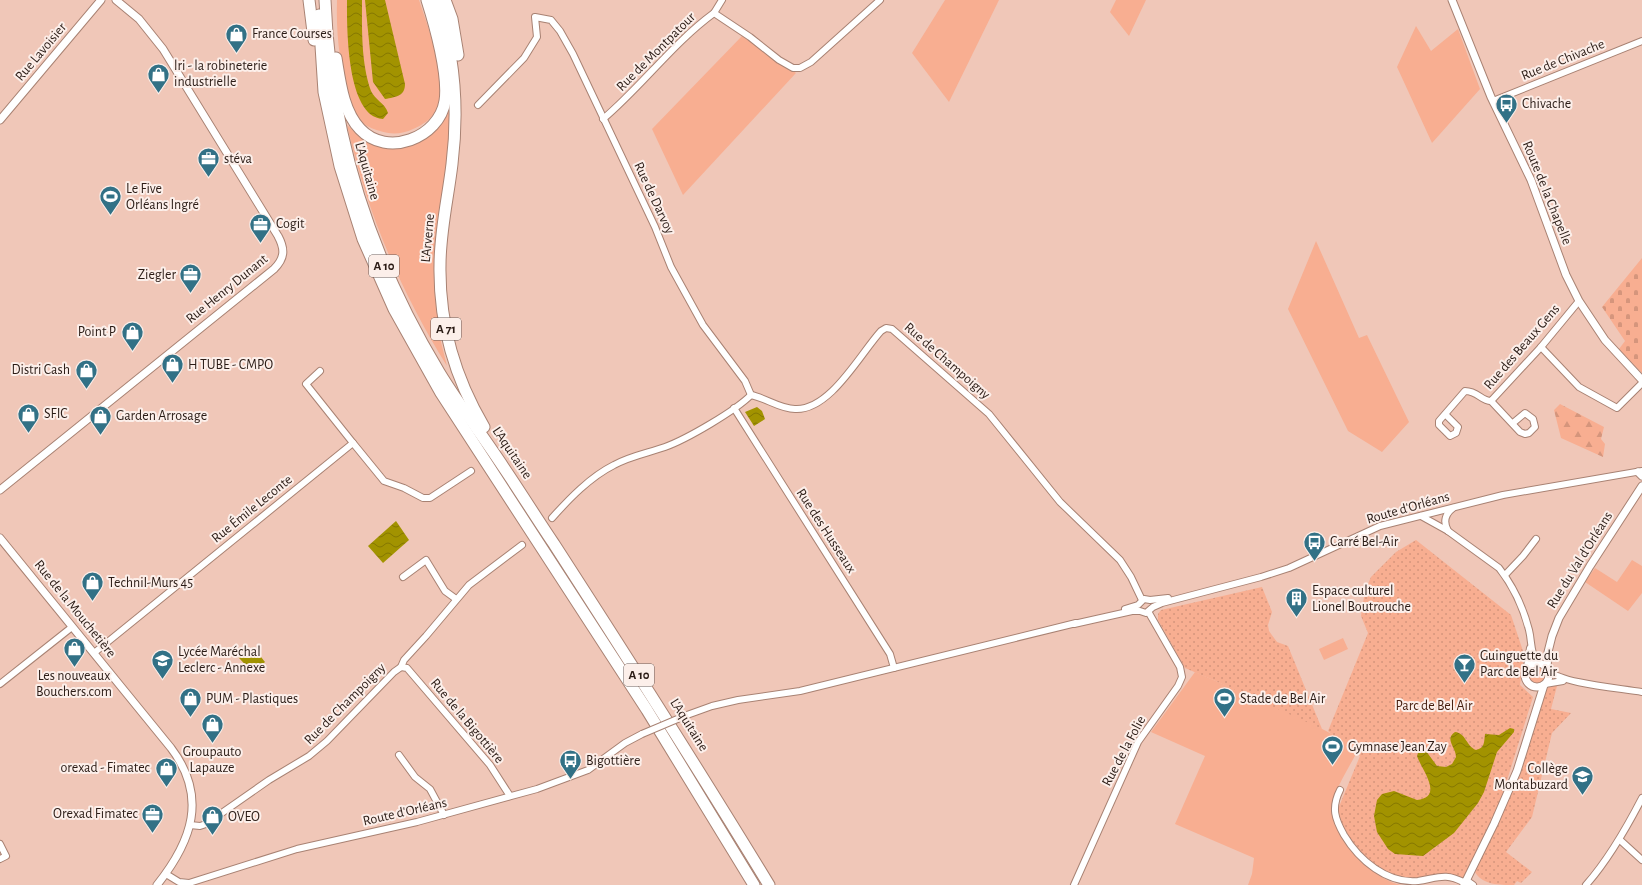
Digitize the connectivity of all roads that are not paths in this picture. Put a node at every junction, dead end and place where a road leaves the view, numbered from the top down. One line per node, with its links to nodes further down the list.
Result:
1 (101, 0): 19 (street, Rue Lavoisier)
2 (116, 0): 36 (street, Rue Henry Dunant)
3 (309, 0): 15 (highway)
4 (318, 0): 15 (highway, L'Aquitaine / A 10)
5 (325, 0): 13 (highway, L'Aquitaine / A 10)
6 (427, 0): 13 (highway)
7 (436, 0): 20 (highway, L'Arverne / A 71)
8 (445, 0): 20 (highway)
9 (722, 0): 12 (street)
10 (880, 0): 12 (street, Rue de Montpatour)
11 (1452, 0): 16 (street, Route de la Chapelle)
12 (714, 13): 18 (street, Rue de Montpatour)
13 (328, 38): 32 (highway, L'Aquitaine / A 10)
14 (1642, 41): 16 (street, Rue de Chivache)
15 (324, 92): 86 (highway, L'Aquitaine / A 10)
16 (1493, 101): 21 (street, Route de la Chapelle)
17 (478, 105): 18 (street, Rue de Darvoy)
18 (603, 119): 26 (street, Rue de Darvoy)
19 (0, 120)
20 (450, 178): 32 (highway, L'Arverne / A 71)
21 (1579, 301): 22 (street, Rue des Beaux Gens); 24 (street, Route de la Chapelle)
22 (1541, 347): 25 (street); 27 (street, Rue des Beaux Gens)
23 (320, 370): 31 (street)
24 (1642, 380)
25 (1642, 384)
26 (751, 395): 28 (street); 51 (street, Rue de Champoigny)
27 (1491, 401): 29 (street, Rue des Beaux Gens); 30 (street)
28 (734, 408): 39 (street); 59 (street, Rue des Husseaux)
29 (1445, 414)
30 (1514, 423)
31 (353, 443): 33 (street); 56 (street, Rue Émile Leconte)
32 (505, 468): 87 (highway, L'Aquitaine / A 10)
33 (471, 471)
34 (1641, 473): 37 (street, Route d'Orléans)
35 (1642, 486): 55 (street, Rue du Val d'Orléans)
36 (0, 490)
37 (1464, 504): 38 (street, Route d'Orléans); 40 (street)
38 (1421, 516): 41 (street); 48 (street, Route d'Orléans)
39 (552, 518)
40 (1445, 520): 41 (street); 42 (street)
41 (1437, 525): 42 (street)
42 (1448, 531): 46 (street)
43 (0, 538): 53 (street, Rue de la Mouchetière)
44 (1536, 539): 46 (street)
45 (522, 545): 49 (street, Rue de Champoigny)
46 (1504, 576): 54 (street)
47 (403, 577): 49 (street)
48 (1189, 595): 50 (street, Route d'Orléans); 52 (street, Route d'Orléans)
49 (456, 599): 58 (street, Rue de Champoigny)
50 (1150, 600): 51 (street, Route d'Orléans); 52 (street)
51 (1140, 605): 52 (street); 59 (street, Route d'Orléans)
52 (1151, 610): 88 (street, Rue de la Folie)
53 (72, 627): 56 (street, Rue de la Mouchetière); 63 (street)
54 (1530, 648): 57 (street); 61 (street)
55 (1548, 652): 57 (street, Rue du Val d'Orléans); 60 (street, Rue du Val d'Orléans)
56 (94, 653): 75 (street, Rue de la Mouchetière)
57 (1538, 663): 60 (street); 61 (street)
58 (402, 667): 72 (street, Rue de la Bigottière); 75 (street, Rue de Champoigny)
59 (894, 668): 72 (street, Route d'Orléans, bridge)
60 (1548, 670): 62 (street); 64 (street)
61 (1526, 673): 65 (street)
62 (1569, 680): 64 (street); 66 (street)
63 (0, 684)
64 (1545, 684): 65 (street); 69 (street)
65 (1531, 685): 69 (street)
66 (1603, 685): 67 (street); 68 (street)
67 (1642, 689)
68 (1642, 692)
69 (1536, 707): 82 (street)
70 (400, 755): 74 (street)
71 (1340, 790): 82 (street)
72 (510, 796): 74 (street, Route d'Orléans)
73 (1642, 798): 76 (street)
74 (444, 815): 81 (street, Route d'Orléans)
75 (190, 825): 80 (street, Rue de la Mouchetière)
76 (1620, 840): 79 (street); 90 (street)
77 (0, 844): 78 (street)
78 (0, 858)
79 (1642, 860)
80 (166, 874): 83 (street, Route d'Orléans); 84 (street, Rue de la Mouchetière)
81 (206, 878): 83 (street, Route d'Orléans); 85 (street)
82 (1465, 883): 89 (street)
83 (184, 884)
84 (157, 885)
85 (208, 885)
86 (754, 885)
87 (770, 885)
88 (1074, 885)
89 (1473, 885)
90 (1586, 885)

